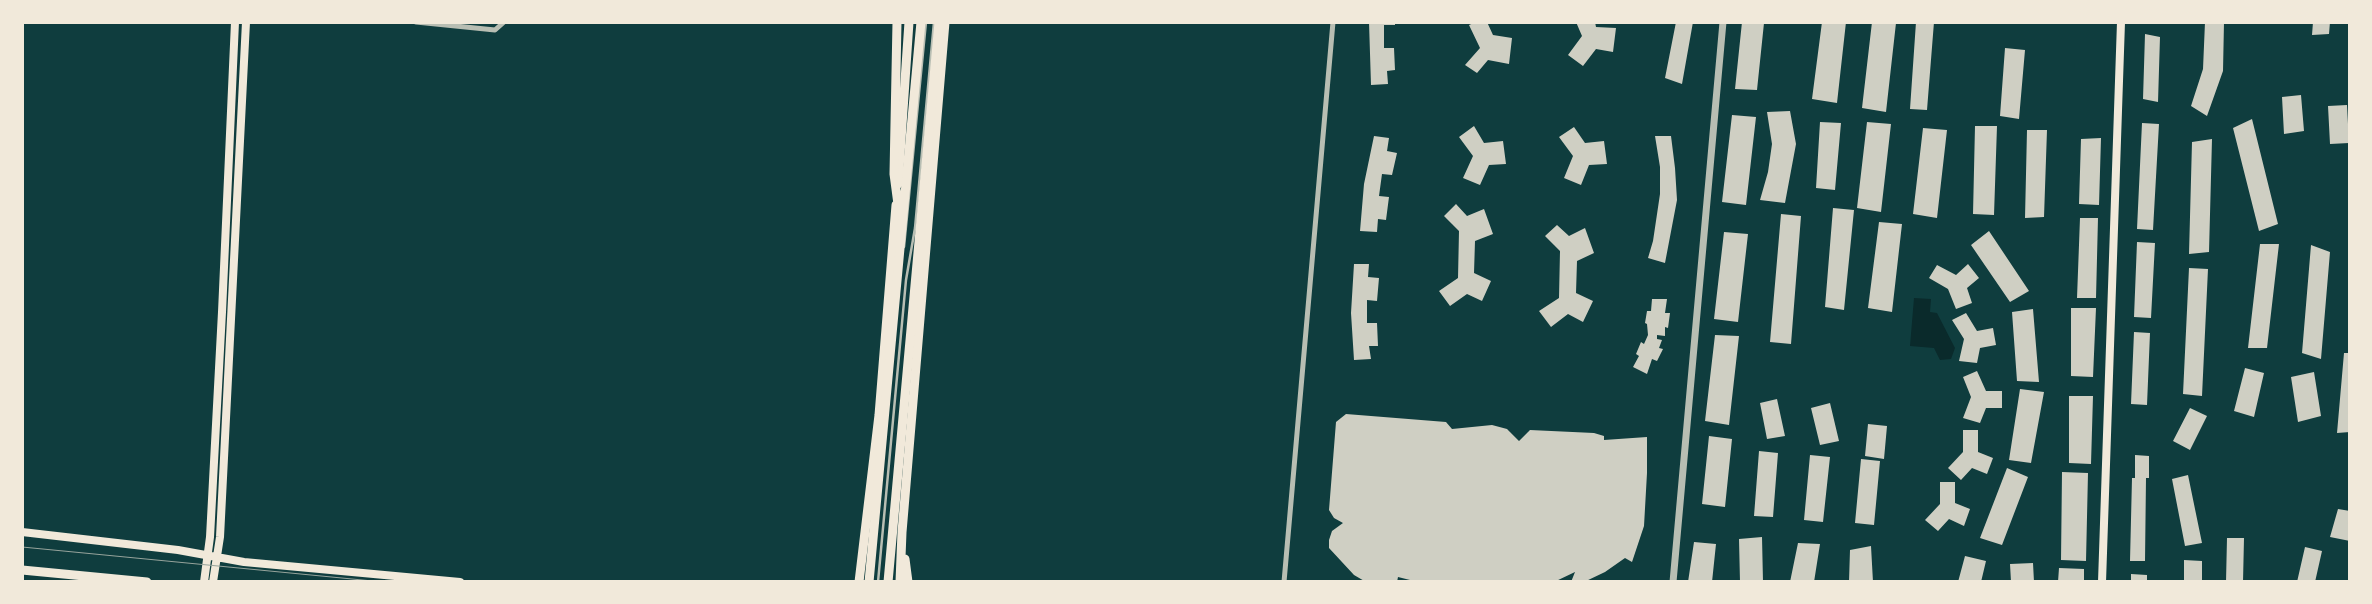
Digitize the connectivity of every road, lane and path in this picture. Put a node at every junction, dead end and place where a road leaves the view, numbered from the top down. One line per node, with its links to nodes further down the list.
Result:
1 (235, 22): 20 (main road)
2 (246, 22): 21 (main road)
3 (416, 22): 4 (street)
4 (504, 22)
5 (897, 22): 15 (main road)
6 (909, 22): 16 (main road)
7 (921, 22): 15 (main road)
8 (926, 22): 17 (lane)
9 (934, 22): 29 (lane)
10 (939, 22): 30 (main road)
11 (945, 22): 19 (main road)
12 (1333, 22): 33 (street)
13 (1723, 22): 34 (street)
14 (2121, 22): 35 (main road)
15 (902, 227): 28 (main road)
16 (893, 252): 17 (lane); 27 (main road)
17 (904, 253): 28 (lane)
18 (22, 532): 20 (main road)
19 (902, 532): 31 (main road); 32 (main road)
20 (207, 555): 21 (main road); 24 (main road)
21 (217, 557): 25 (main road); 26 (main road)
22 (22, 570): 23 (main road)
23 (147, 582)
24 (204, 582)
25 (213, 582)
26 (460, 582)
27 (859, 582)
28 (871, 582)
29 (878, 582)
30 (888, 582)
31 (900, 582)
32 (908, 582)
33 (1284, 582)
34 (1673, 582)
35 (2102, 582)

